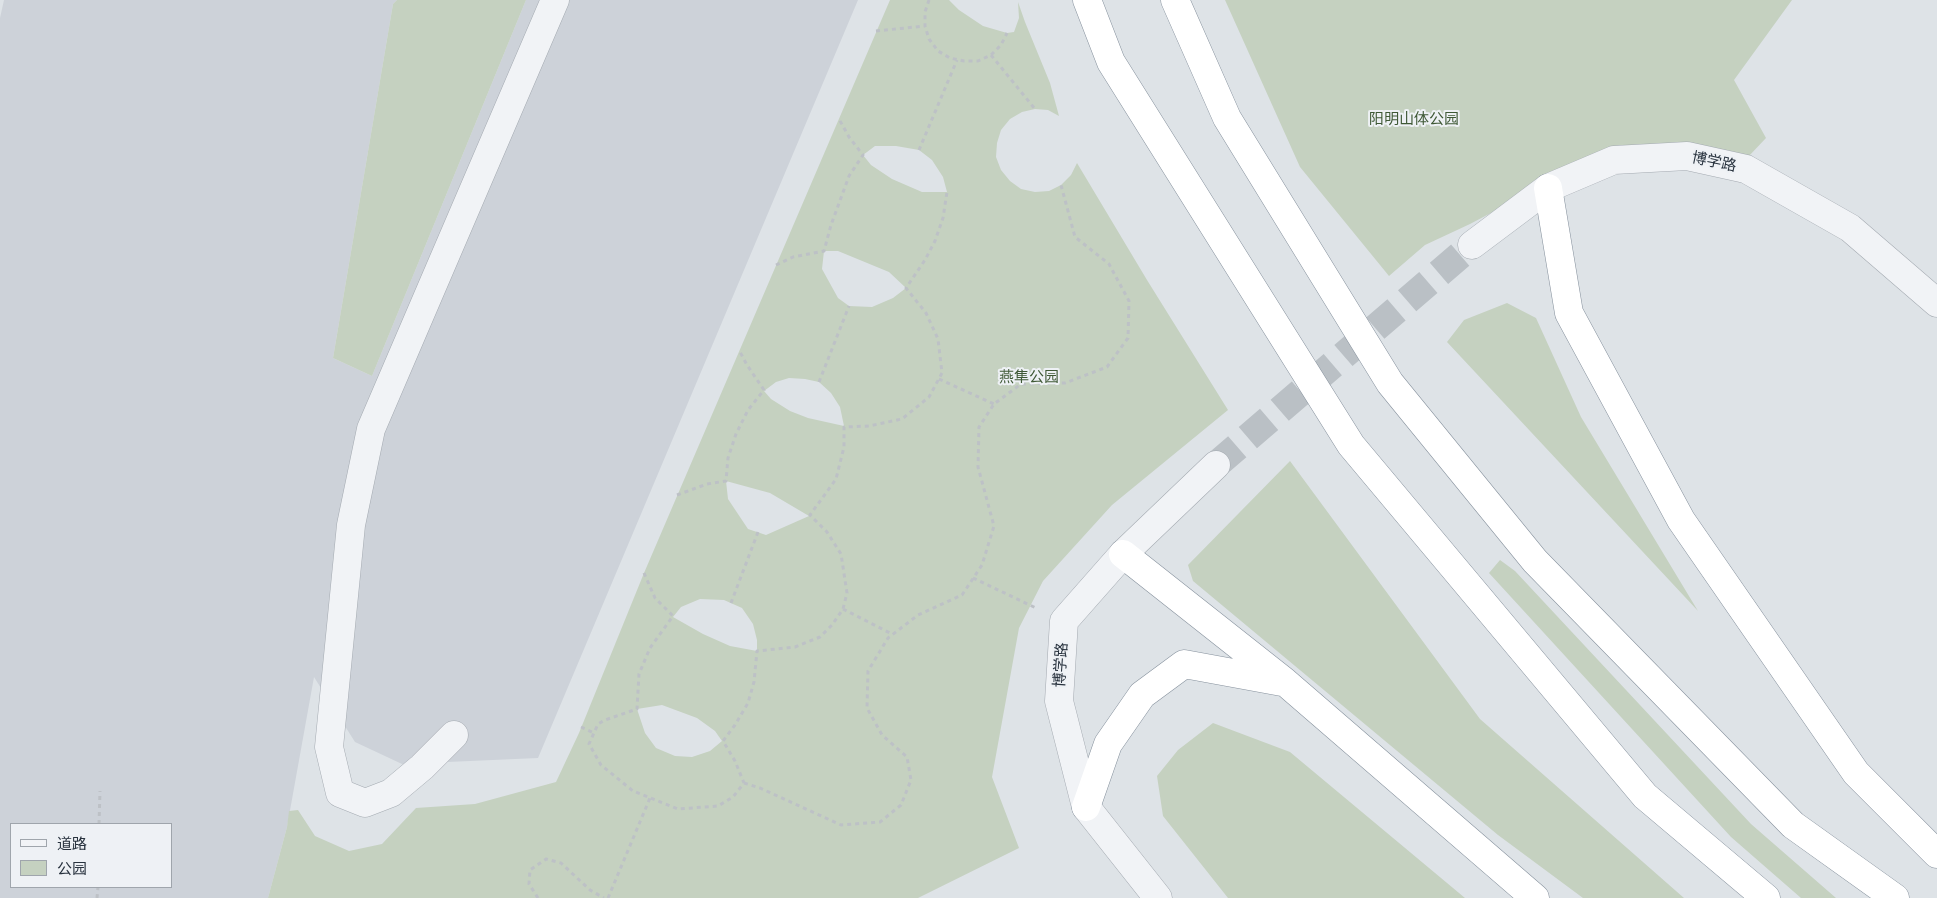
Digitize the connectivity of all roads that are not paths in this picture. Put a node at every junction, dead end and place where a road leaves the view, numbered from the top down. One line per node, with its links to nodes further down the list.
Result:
1 (555, 0): 10 (street)
2 (1087, 0): 15 (highway)
3 (1175, 0): 16 (highway)
4 (1548, 188): 5 (street, 博学路); 6 (street, 博学路); 12 (highway)
5 (1472, 246)
6 (1937, 304)
7 (1216, 465): 8 (street, 博学路)
8 (1123, 554): 9 (highway); 11 (street, 博学路)
9 (1285, 682): 11 (highway); 14 (highway)
10 (454, 735)
11 (1086, 807): 13 (street, 博学路)
12 (1937, 854)
13 (1158, 898)
14 (1535, 898)
15 (1766, 898)
16 (1895, 898)

